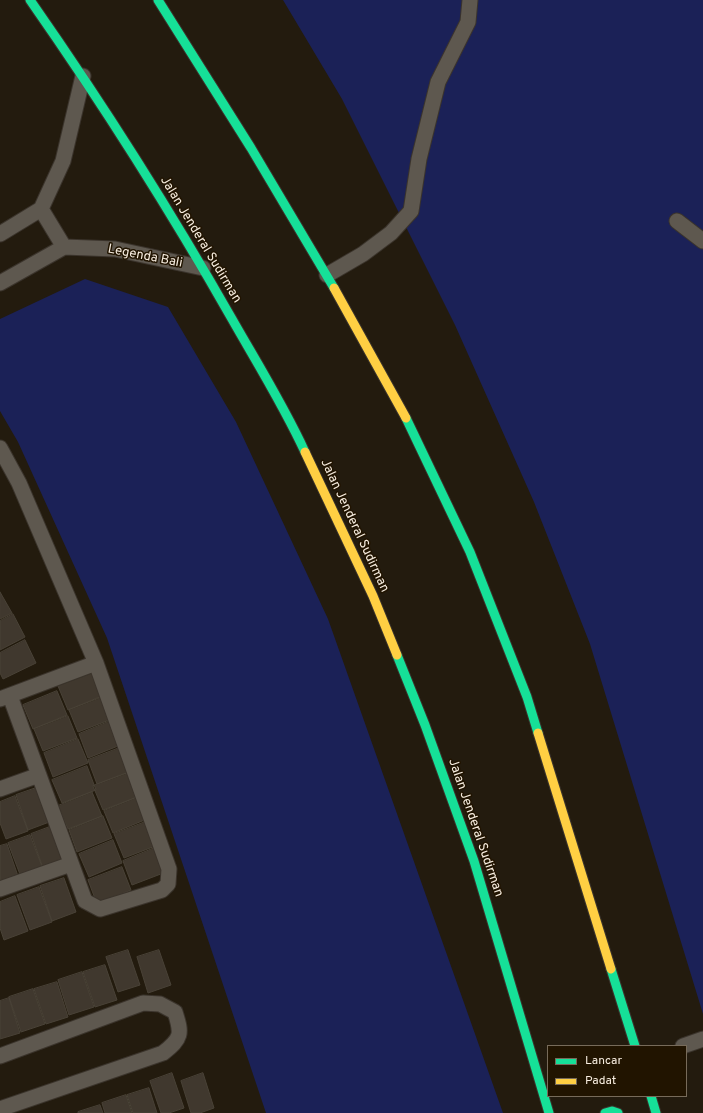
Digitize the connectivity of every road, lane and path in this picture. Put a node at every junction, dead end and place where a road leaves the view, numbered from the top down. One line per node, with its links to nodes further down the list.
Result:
1 (30, 0): 4 (highway, Jalan Jenderal Sudirman)
2 (158, 0): 11 (highway)
3 (470, 0): 11 (street)
4 (84, 76): 5 (street); 10 (highway, Jalan Jenderal Sudirman)
5 (41, 209): 7 (street); 9 (street)
6 (677, 220): 8 (street)
7 (0, 234)
8 (703, 241)
9 (64, 247): 10 (street, Legenda Bali); 12 (street)
10 (203, 268): 25 (highway, Jalan Jenderal Sudirman)
11 (327, 275): 20 (highway)
12 (0, 283)
13 (0, 448): 14 (street)
14 (96, 663): 15 (street); 18 (street)
15 (5, 697): 16 (street)
16 (39, 775): 17 (street); 18 (street)
17 (0, 789)
18 (71, 864): 19 (street)
19 (0, 889)
20 (631, 1031): 22 (highway); 23 (highway)
21 (703, 1039): 24 (street)
22 (625, 1045)
23 (635, 1045)
24 (685, 1045)
25 (530, 1048): 27 (highway); 30 (highway, Jalan Jenderal Sudirman)
26 (0, 1056): 29 (street)
27 (543, 1060)
28 (651, 1097): 33 (highway)
29 (0, 1109)
30 (549, 1113)
31 (605, 1113): 32 (highway)
32 (618, 1113)
33 (656, 1113)

